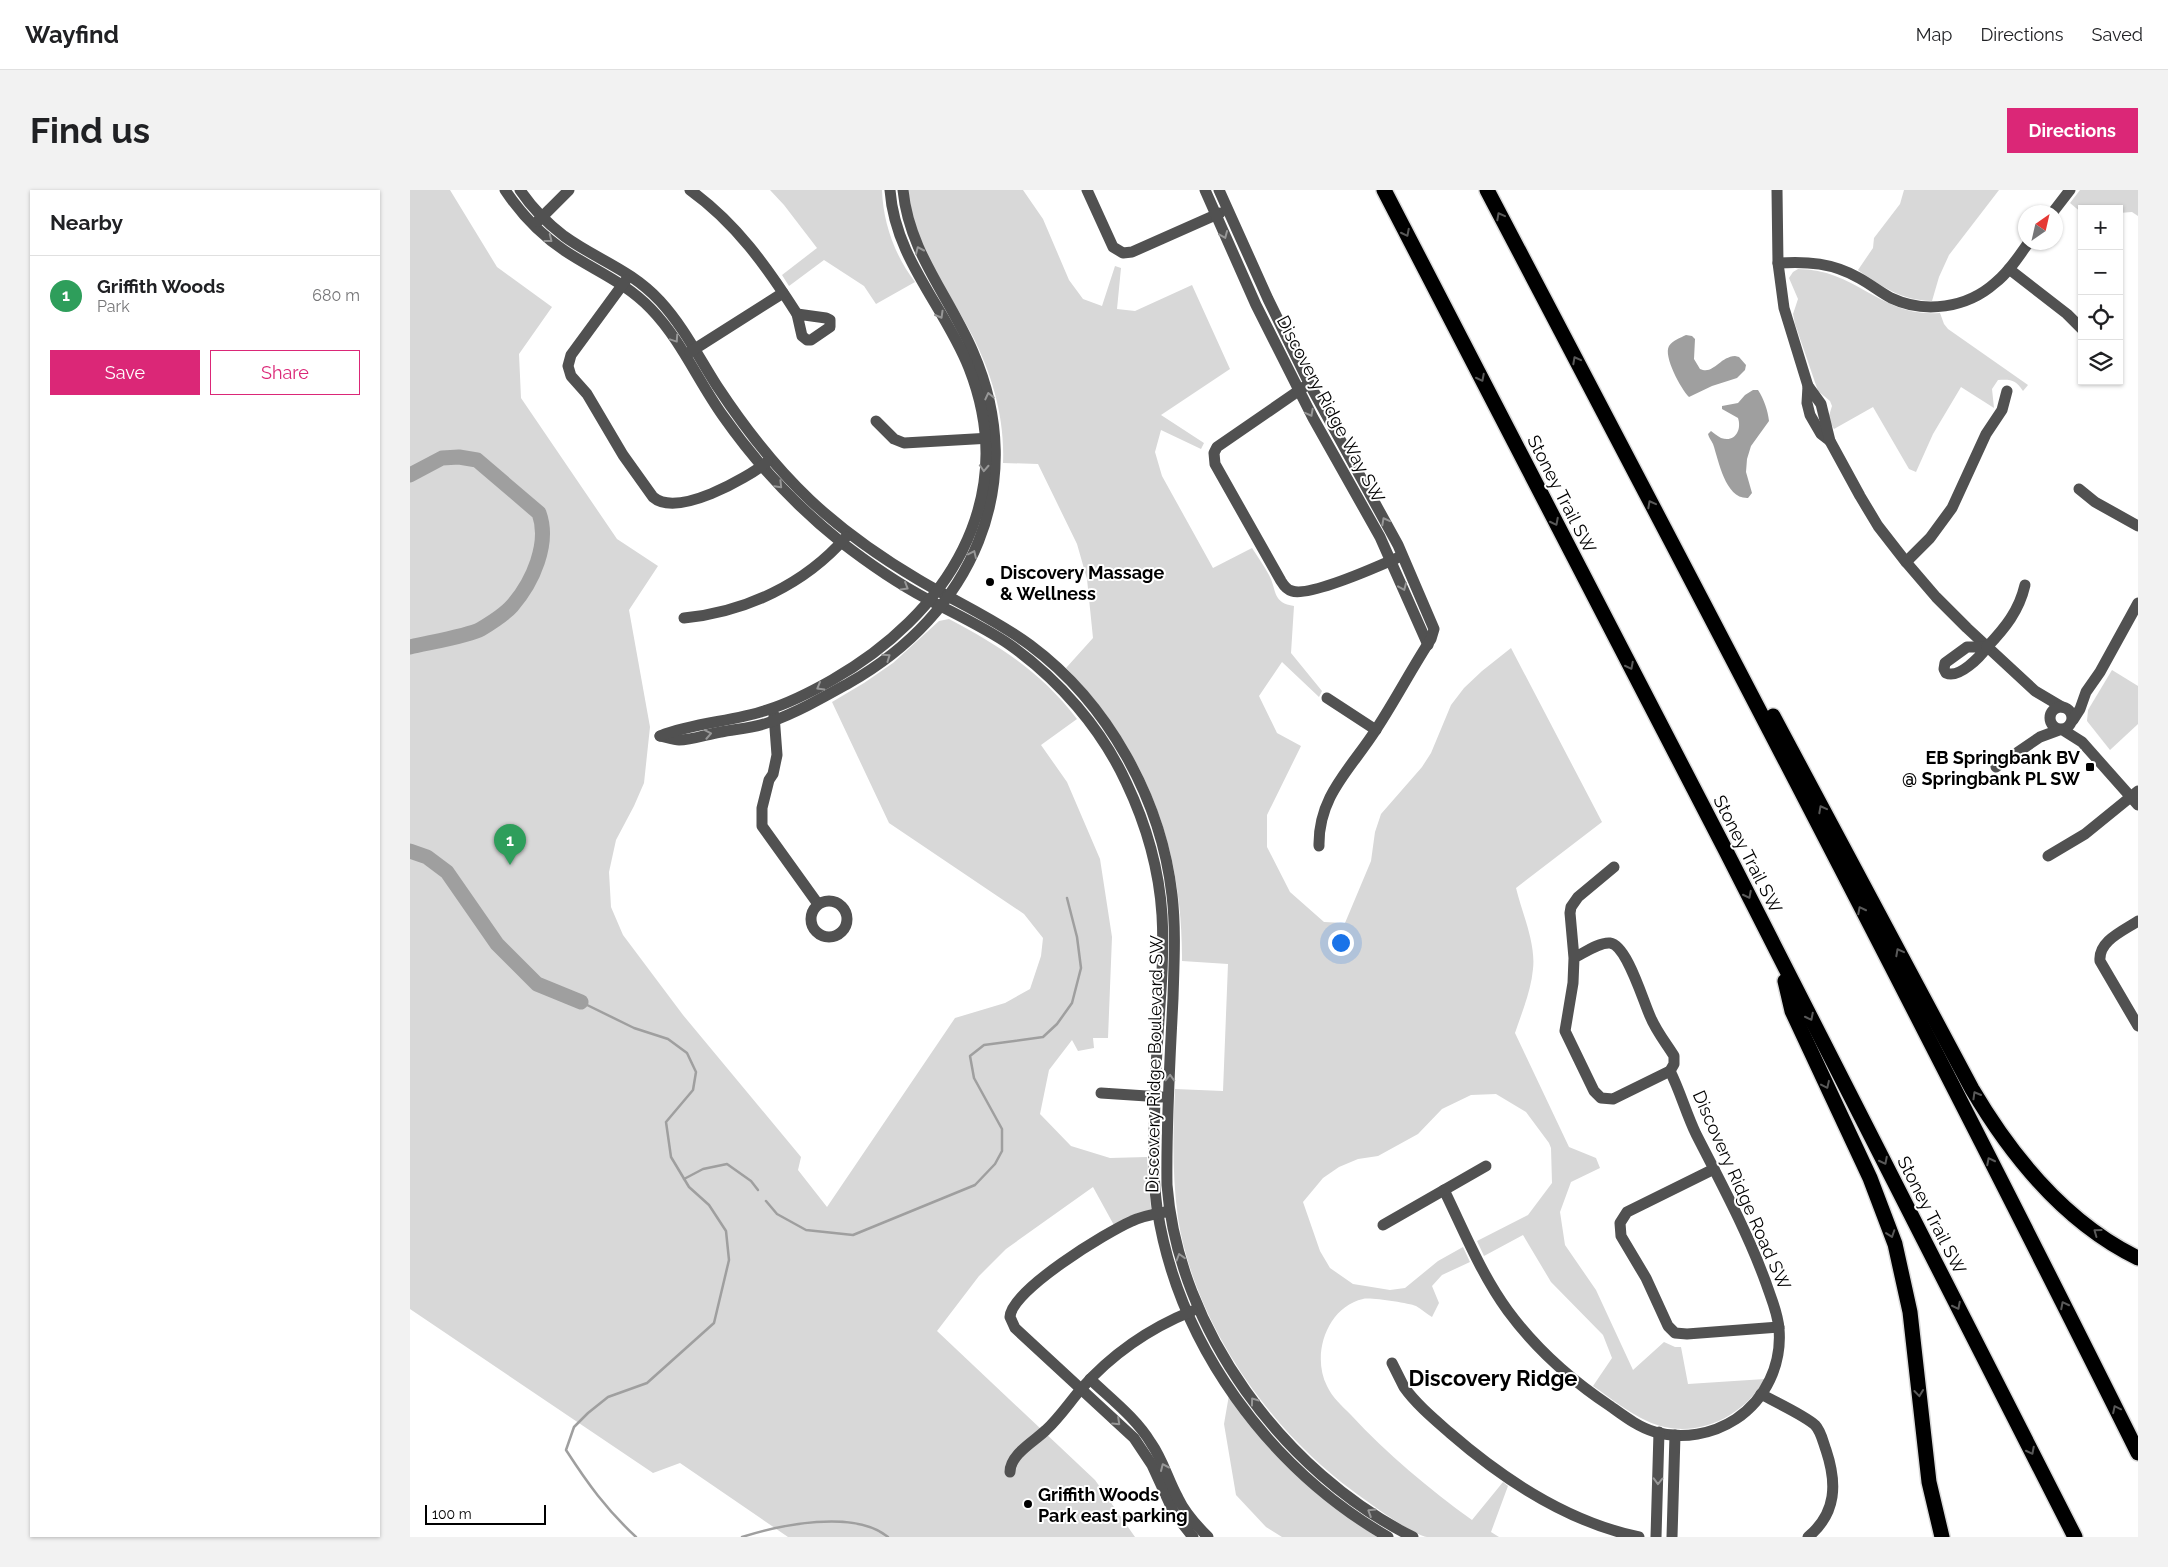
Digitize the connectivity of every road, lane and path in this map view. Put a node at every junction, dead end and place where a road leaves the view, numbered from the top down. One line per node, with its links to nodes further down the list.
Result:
1 (505, 190): 18 (street, Discovery Ridge Boulevard SW)
2 (520, 190): 17 (street, Discovery Ridge Boulevard SW)
3 (569, 190): 17 (street)
4 (690, 190): 26 (street)
5 (890, 190): 24 (street)
6 (903, 190): 23 (street, one-way to 6)
7 (1087, 190): 16 (street)
8 (1205, 190): 16 (street, Discovery Ridge Way SW)
9 (1219, 190): 15 (street, Discovery Ridge Way SW)
10 (1384, 190): 87 (highway, Stoney Trail SW, one-way to 87)
11 (1487, 190): 48 (highway, one-way to 11)
12 (1777, 190): 20 (street)
13 (2070, 190): 14 (street)
14 (2058, 205)
15 (1227, 210): 16 (street); 27 (street, Discovery Ridge Way SW)
16 (1215, 215): 28 (street, Discovery Ridge Way SW, one-way to 28)
17 (542, 217): 18 (street); 22 (street, Discovery Ridge Boulevard SW)
18 (534, 226): 25 (street, Discovery Ridge Boulevard SW, one-way to 25)
19 (2024, 250): 21 (street)
20 (1778, 263): 21 (street); 51 (street)
21 (2009, 269): 30 (street)
22 (630, 275): 25 (street); 31 (street, Discovery Ridge Boulevard SW)
23 (932, 276): 24 (street); 32 (street)
24 (921, 282): 32 (street, one-way to 32)
25 (622, 285): 33 (street, Discovery Ridge Boulevard SW, one-way to 33); 40 (street)
26 (783, 292): 29 (street); 31 (street)
27 (1268, 299): 28 (street); 34 (street, Discovery Ridge Way SW)
28 (1256, 305): 35 (street, Discovery Ridge Way SW)
29 (797, 314)
30 (2078, 325)
31 (695, 349): 33 (street); 39 (street, Discovery Ridge Boulevard SW)
32 (968, 352): 38 (street)
33 (685, 355): 40 (street, Discovery Ridge Boulevard SW)
34 (1309, 383): 35 (street); 41 (street, Discovery Ridge Way SW)
35 (1298, 390): 42 (street, Discovery Ridge Way SW, one-way to 42); 50 (street)
36 (2007, 391): 51 (street)
37 (876, 421): 38 (street)
38 (990, 438): 44 (street)
39 (771, 458): 40 (street); 46 (street, Discovery Ridge Boulevard SW)
40 (762, 466): 47 (street, Discovery Ridge Boulevard SW, one-way to 47)
41 (1356, 470): 42 (street); 49 (street, Discovery Ridge Way SW, one-way to 41)
42 (1345, 476): 50 (street, Discovery Ridge Way SW)
43 (2079, 489): 45 (street)
44 (986, 500): 53 (street); 54 (street, one-way to 44)
45 (2138, 526)
46 (850, 533): 47 (street); 53 (street, Discovery Ridge Boulevard SW)
47 (842, 542): 55 (street, Discovery Ridge Boulevard SW, one-way to 55); 58 (street)
48 (1674, 547): 100 (highway, one-way to 48); 109 (highway, one-way to 48)
49 (1403, 555): 50 (street); 59 (street, Discovery Ridge Way SW)
50 (1392, 560): 59 (street, Discovery Ridge Way SW, one-way to 59)
51 (1906, 562): 60 (street)
52 (2025, 585): 60 (street)
53 (938, 591): 54 (street, Discovery Ridge Boulevard SW); 55 (street)
54 (949, 597): 57 (street); 61 (street, Discovery Ridge Boulevard SW)
55 (930, 601): 57 (street, Discovery Ridge Boulevard SW); 63 (street)
56 (2138, 604): 65 (street)
57 (941, 607): 62 (street, Discovery Ridge Boulevard SW); 63 (street, one-way to 57)
58 (684, 618)
59 (1428, 645): 72 (street, Discovery Ridge Way SW)
60 (1987, 647): 64 (street)
61 (1043, 656): 62 (street); 77 (street, Discovery Ridge Boulevard SW)
62 (1035, 665): 77 (street, Discovery Ridge Boulevard SW)
63 (855, 673): 68 (street, one-way to 68); 70 (street)
64 (2035, 691): 67 (street); 69 (street)
65 (2086, 692): 67 (street); 71 (street)
66 (1327, 698): 72 (street)
67 (2062, 707): 69 (street); 71 (street)
68 (770, 709): 70 (street); 70 (street, one-way to 70)
69 (2050, 717): 73 (street); 74 (street)
70 (772, 721): 84 (street)
71 (2072, 721): 73 (street); 75 (street)
72 (1376, 730): 79 (street, Discovery Ridge Way SW)
73 (2061, 730): 74 (street); 75 (street)
74 (2040, 737): 76 (street)
75 (2082, 742): 78 (street)
76 (1996, 767)
77 (1140, 796): 82 (street, Discovery Ridge Boulevard SW); 83 (street, Discovery Ridge Boulevard SW)
78 (2136, 798): 80 (street)
79 (1319, 846)
80 (2048, 856)
81 (1614, 867): 86 (street)
82 (1172, 892): 83 (street); 89 (street, Discovery Ridge Boulevard SW)
83 (1160, 894): 88 (street, Discovery Ridge Boulevard SW)
84 (818, 904)
85 (2138, 921): 90 (street)
86 (1574, 958): 91 (street); 91 (street)
87 (1780, 958): 119 (highway, one-way to 119); 120 (highway, Stoney Trail SW, one-way to 120)
88 (1161, 988): 89 (street); 93 (street, Discovery Ridge Boulevard SW)
89 (1173, 988): 94 (street, Discovery Ridge Boulevard SW, one-way to 89)
90 (2138, 1026)
91 (1670, 1071): 96 (street, Discovery Ridge Road SW)
92 (1101, 1093): 93 (street)
93 (1156, 1097): 94 (street); 98 (street, Discovery Ridge Boulevard SW)
94 (1169, 1098): 98 (street, Discovery Ridge Boulevard SW)
95 (1486, 1166): 97 (street)
96 (1714, 1169): 103 (street, Discovery Ridge Road SW); 103 (street)
97 (1444, 1190): 99 (street); 108 (street)
98 (1164, 1213): 101 (street, Discovery Ridge Boulevard SW, one-way to 98); 102 (street, Discovery Ridge Boulevard SW); 106 (street)
99 (1382, 1226)
100 (2138, 1258)
101 (1199, 1308): 102 (street); 114 (street, Discovery Ridge Boulevard SW, one-way to 101)
102 (1187, 1313): 105 (street); 113 (street, Discovery Ridge Boulevard SW)
103 (1779, 1327): 107 (street, Discovery Ridge Road SW)
104 (1392, 1363): 115 (street)
105 (1090, 1380): 106 (street); 112 (street, one-way to 105)
106 (1081, 1389): 110 (street); 111 (street, one-way to 111)
107 (1762, 1394): 108 (street, Discovery Ridge Road SW); 118 (street)
108 (1667, 1434): 116 (street, one-way to 116); 117 (street)
109 (2138, 1453)
110 (1010, 1472)
111 (1193, 1537)
112 (1208, 1537)
113 (1388, 1537)
114 (1413, 1537)
115 (1639, 1537)
116 (1656, 1537)
117 (1672, 1537)
118 (1808, 1537)
119 (1942, 1537)
120 (2075, 1537)

